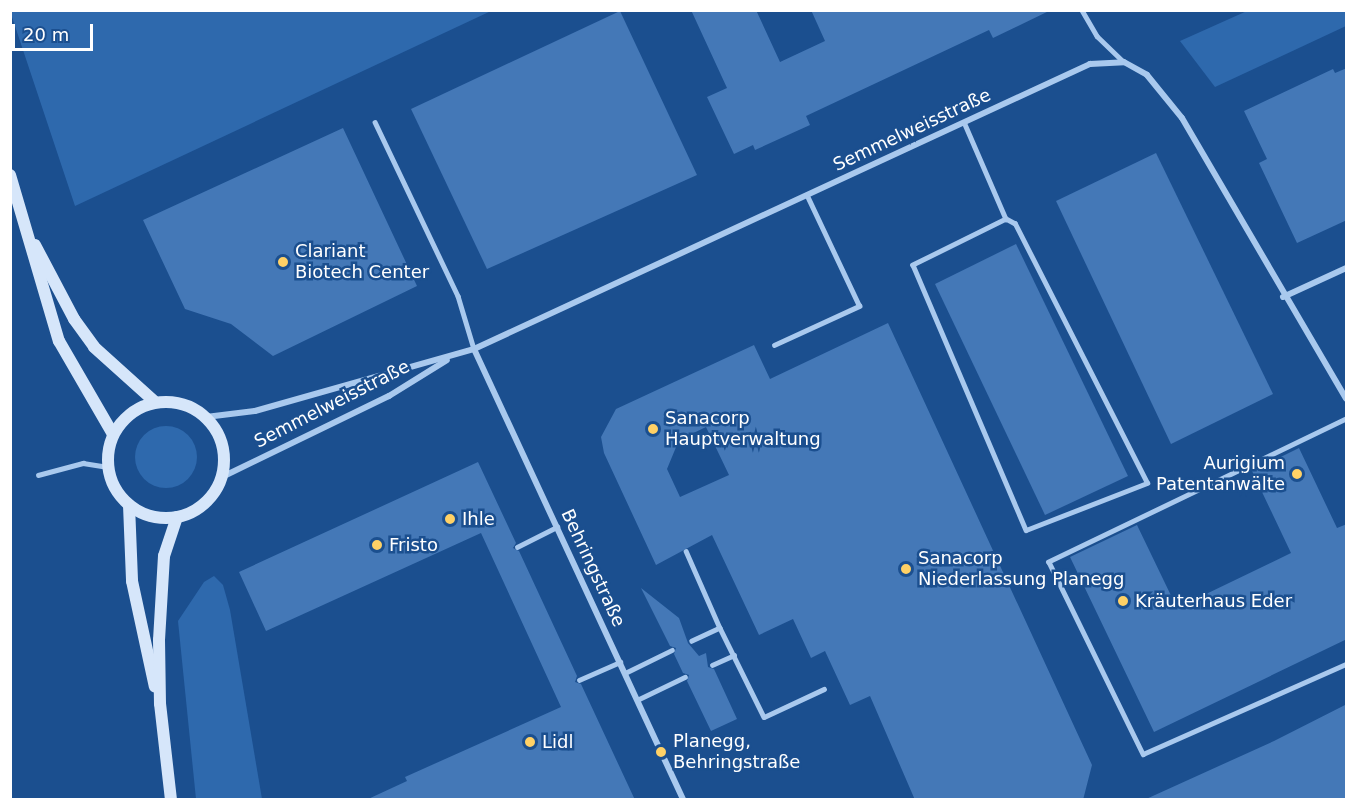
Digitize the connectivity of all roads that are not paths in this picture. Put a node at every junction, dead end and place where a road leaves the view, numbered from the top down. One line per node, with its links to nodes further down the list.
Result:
1 (1082, 10): 2 (lane)
2 (1124, 62): 4 (street, Semmelweisstraße); 10 (street)
3 (375, 122): 12 (lane)
4 (964, 122): 6 (street, Semmelweisstraße); 7 (lane)
5 (10, 175): 8 (main road)
6 (807, 196): 11 (lane); 12 (street, Semmelweisstraße)
7 (1006, 219): 7 (lane)
8 (27, 229): 15 (main road); 18 (main road)
9 (1347, 267): 10 (street)
10 (1283, 297): 14 (street)
11 (774, 345)
12 (474, 349): 13 (street, Semmelweisstraße); 24 (street, Behringstraße)
13 (454, 355): 16 (street, Semmelweisstraße); 21 (street, Semmelweisstraße)
14 (1347, 399)
15 (155, 402): 16 (main road); 18 (main road)
16 (206, 417): 21 (main road)
17 (1347, 419): 32 (lane)
18 (113, 434): 19 (main road)
19 (108, 467): 20 (lane); 22 (main road)
20 (38, 475)
21 (222, 477): 23 (main road)
22 (129, 505): 23 (main road); 39 (main road)
23 (177, 517): 39 (main road)
24 (557, 527): 25 (lane); 31 (street, Behringstraße)
25 (518, 547)
26 (686, 551): 27 (lane)
27 (720, 628): 28 (lane); 30 (lane)
28 (692, 642)
29 (672, 650): 34 (lane)
30 (734, 655): 33 (lane); 37 (lane)
31 (620, 662): 34 (street, Behringstraße); 36 (lane)
32 (1347, 664)
33 (712, 665)
34 (625, 673): 38 (street, Behringstraße)
35 (685, 677): 38 (lane)
36 (579, 680)
37 (824, 689)
38 (637, 700): 41 (street, Behringstraße)
39 (160, 704): 40 (main road)
40 (171, 800)
41 (683, 800)

